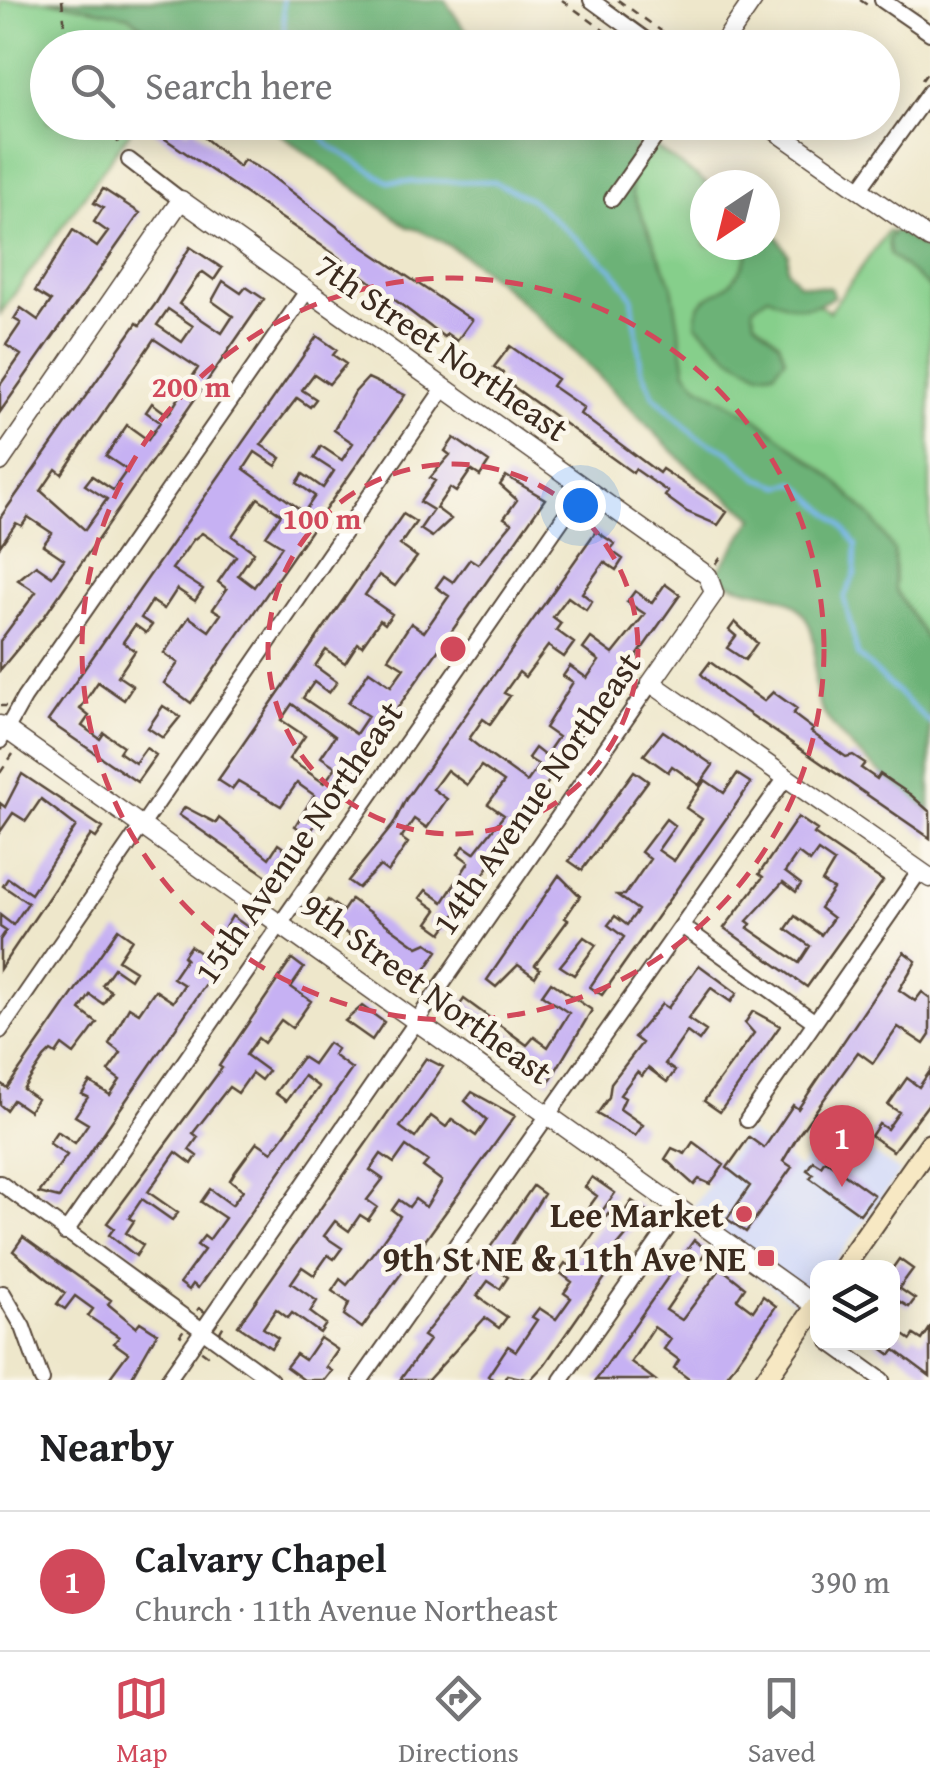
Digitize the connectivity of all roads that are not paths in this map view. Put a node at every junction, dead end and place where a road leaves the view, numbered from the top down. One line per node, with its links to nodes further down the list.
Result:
1 (591, 0): 4 (street)
2 (753, 0): 5 (street)
3 (882, 0): 6 (street)
4 (632, 30)
5 (732, 30)
6 (930, 33)
7 (930, 91): 8 (street)
8 (900, 133)
9 (653, 140): 14 (street)
10 (788, 140): 13 (street)
11 (895, 140): 13 (street)
12 (129, 160): 15 (street, 7th Street Northeast)
13 (859, 190): 16 (street)
14 (612, 199)
15 (181, 200): 17 (street, 7th Street Northeast); 19 (street)
16 (930, 240)
17 (307, 292): 18 (street, 7th Street Northeast); 23 (street)
18 (444, 388): 20 (street, 7th Street Northeast); 25 (street)
19 (0, 462)
20 (584, 488): 21 (street, 7th Street Northeast); 27 (street, 15th Avenue Northeast)
21 (715, 588): 22 (street, 14th Avenue Northeast)
22 (651, 683): 24 (street); 29 (street, 14th Avenue Northeast)
23 (2, 732): 25 (street, 9th Street Northeast)
24 (785, 780): 26 (street); 28 (street)
25 (142, 826): 27 (street, 9th Street Northeast); 31 (street)
26 (925, 875): 30 (street)
27 (281, 924): 29 (street, 9th Street Northeast); 37 (street, 15th Avenue Northeast)
28 (683, 927): 30 (street); 32 (street)
29 (418, 1022): 32 (street, 9th Street Northeast); 42 (street, 14th Avenue Northeast)
30 (815, 1022): 33 (street)
31 (0, 1032)
32 (549, 1115): 36 (street, 9th Street Northeast); 47 (street)
33 (747, 1120)
34 (930, 1144): 38 (main road)
35 (0, 1183): 37 (street)
36 (680, 1209): 40 (street, 9th Street Northeast); 48 (street)
37 (65, 1233): 42 (street)
38 (849, 1260)
39 (3, 1293): 44 (street)
40 (810, 1300)
41 (810, 1329): 49 (main road)
42 (202, 1331): 45 (street, 14th Avenue Northeast); 46 (street)
43 (840, 1350): 50 (street)
44 (42, 1380)
45 (168, 1380)
46 (271, 1380)
47 (361, 1380)
48 (561, 1380)
49 (765, 1380)
50 (882, 1380)

